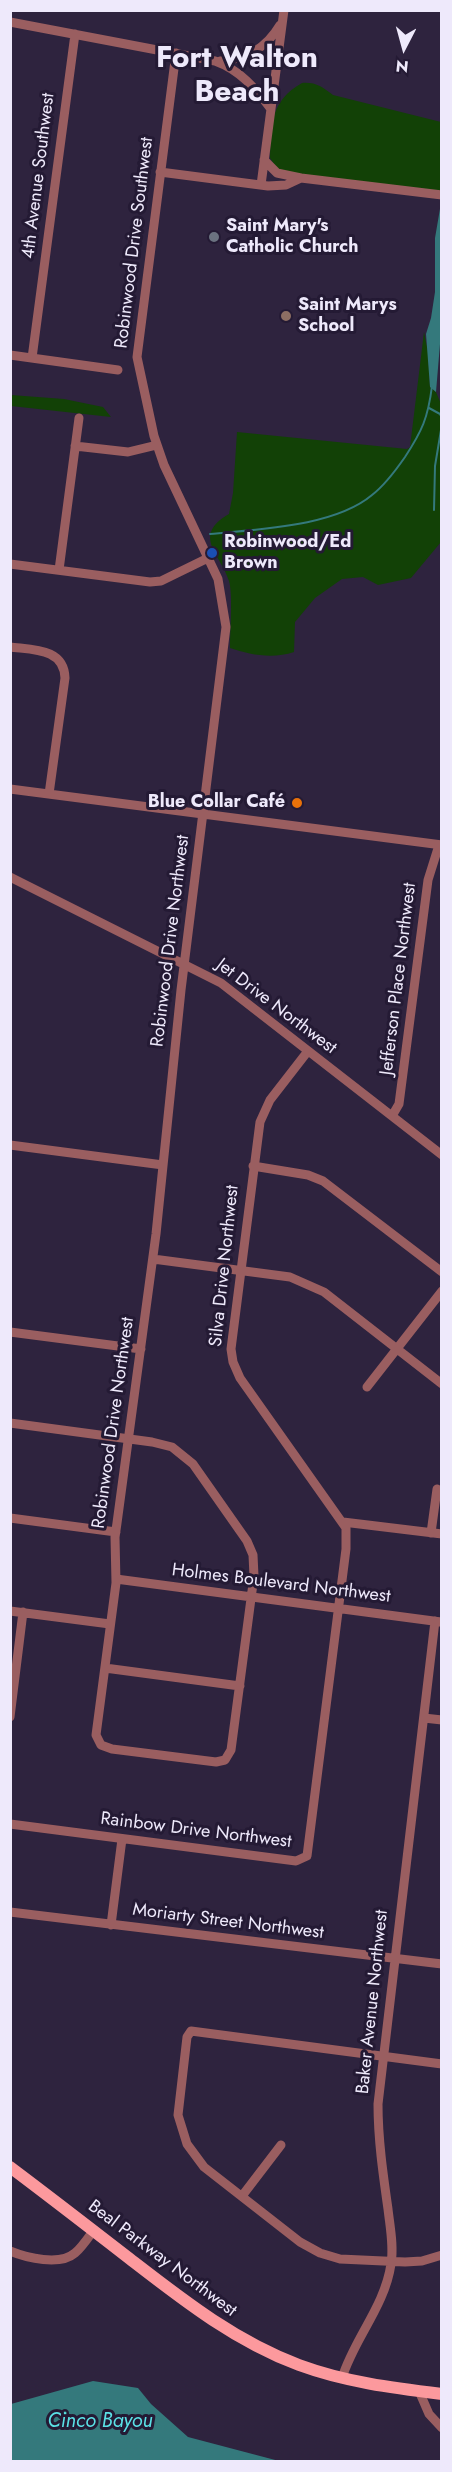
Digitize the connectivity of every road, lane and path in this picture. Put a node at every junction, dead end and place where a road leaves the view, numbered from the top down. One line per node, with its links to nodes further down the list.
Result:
1 (283, 15): 5 (street); 6 (street)
2 (10, 22): 3 (street)
3 (75, 34): 4 (street); 13 (street, 4th Avenue Southwest)
4 (176, 53): 5 (street); 8 (street, Robinwood Drive Southwest)
5 (215, 61): 6 (street)
6 (271, 109): 7 (street)
7 (264, 160): 9 (street); 10 (street)
8 (160, 172): 10 (street); 16 (street, Robinwood Drive Southwest)
9 (301, 178): 10 (street); 11 (street)
10 (261, 185)
11 (441, 195)
12 (10, 355): 13 (street)
13 (32, 358): 14 (street)
14 (118, 370)
15 (78, 418): 17 (street)
16 (157, 445): 17 (street); 18 (street, Robinwood Drive Southwest)
17 (75, 446): 20 (street)
18 (208, 558): 20 (street); 24 (street, Robinwood Drive Southwest)
19 (10, 564): 20 (street)
20 (59, 570)
21 (10, 647): 23 (street)
22 (10, 789): 23 (street)
23 (49, 794): 24 (street)
24 (203, 814): 25 (street); 27 (street, Robinwood Drive Northwest)
25 (440, 845): 29 (street, Jefferson Place Northwest)
26 (10, 877): 27 (street, Jet Drive Northwest)
27 (184, 963): 28 (street, Jet Drive Northwest); 32 (street, Robinwood Drive Northwest)
28 (308, 1051): 29 (street, Jet Drive Northwest); 33 (street, Silva Drive Northwest)
29 (392, 1116): 31 (street, Jet Drive Northwest)
30 (10, 1145): 32 (street)
31 (441, 1155)
32 (163, 1165): 34 (street, Robinwood Drive Northwest)
33 (254, 1166): 35 (street, Silva Drive Northwest); 36 (street)
34 (153, 1259): 35 (street); 39 (street, Robinwood Drive Northwest)
35 (240, 1270): 40 (street); 47 (street, Silva Drive Northwest)
36 (441, 1272)
37 (441, 1291): 40 (street)
38 (10, 1332): 39 (street)
39 (141, 1349): 44 (street, Robinwood Drive Northwest)
40 (397, 1349): 41 (street); 42 (street)
41 (441, 1384)
42 (367, 1386)
43 (10, 1423): 44 (street, Robinwood Drive Northwest)
44 (129, 1439): 48 (street, Robinwood Drive Northwest); 52 (street, Robinwood Drive Northwest)
45 (437, 1489): 49 (street)
46 (10, 1518): 48 (street)
47 (343, 1522): 49 (street); 53 (street, Silva Drive Northwest)
48 (116, 1532): 51 (street, Robinwood Drive Northwest)
49 (431, 1533): 50 (street)
50 (441, 1534)
51 (116, 1579): 52 (street, Holmes Boulevard Northwest); 57 (street, Robinwood Drive Northwest)
52 (251, 1597): 53 (street, Holmes Boulevard Northwest); 59 (street, Robinwood Drive Northwest)
53 (339, 1608): 56 (street, Holmes Boulevard Northwest); 64 (street, Rainbow Drive Northwest)
54 (10, 1611): 55 (street)
55 (23, 1612): 57 (street); 60 (street)
56 (438, 1621): 61 (street, Baker Avenue Northwest)
57 (110, 1624): 58 (street, Robinwood Drive Northwest)
58 (105, 1668): 59 (street); 59 (street, Robinwood Drive Northwest)
59 (240, 1686)
60 (10, 1717)
61 (424, 1718): 62 (street); 67 (street, Baker Avenue Northwest)
62 (441, 1720)
63 (10, 1824): 64 (street, Rainbow Drive Northwest)
64 (122, 1839): 66 (street)
65 (10, 1912): 66 (street, Moriarty Street Northwest)
66 (111, 1925): 67 (street, Moriarty Street Northwest)
67 (394, 1958): 68 (street, Moriarty Street Northwest); 69 (street, Baker Avenue Northwest)
68 (441, 1964)
69 (383, 2056): 70 (street); 73 (street); 77 (street, Baker Avenue Northwest)
70 (441, 2064)
71 (281, 2145): 73 (street)
72 (10, 2167): 74 (main road, Beal Parkway Northwest)
73 (242, 2196): 77 (street)
74 (93, 2231): 75 (street); 78 (main road, Beal Parkway Northwest)
75 (10, 2251)
76 (441, 2254): 77 (street)
77 (392, 2261): 78 (street, Baker Avenue Northwest)
78 (342, 2378): 79 (main road, Beal Parkway Northwest)
79 (419, 2391): 80 (main road, Beal Parkway Northwest); 81 (street)
80 (441, 2394)
81 (441, 2428)

